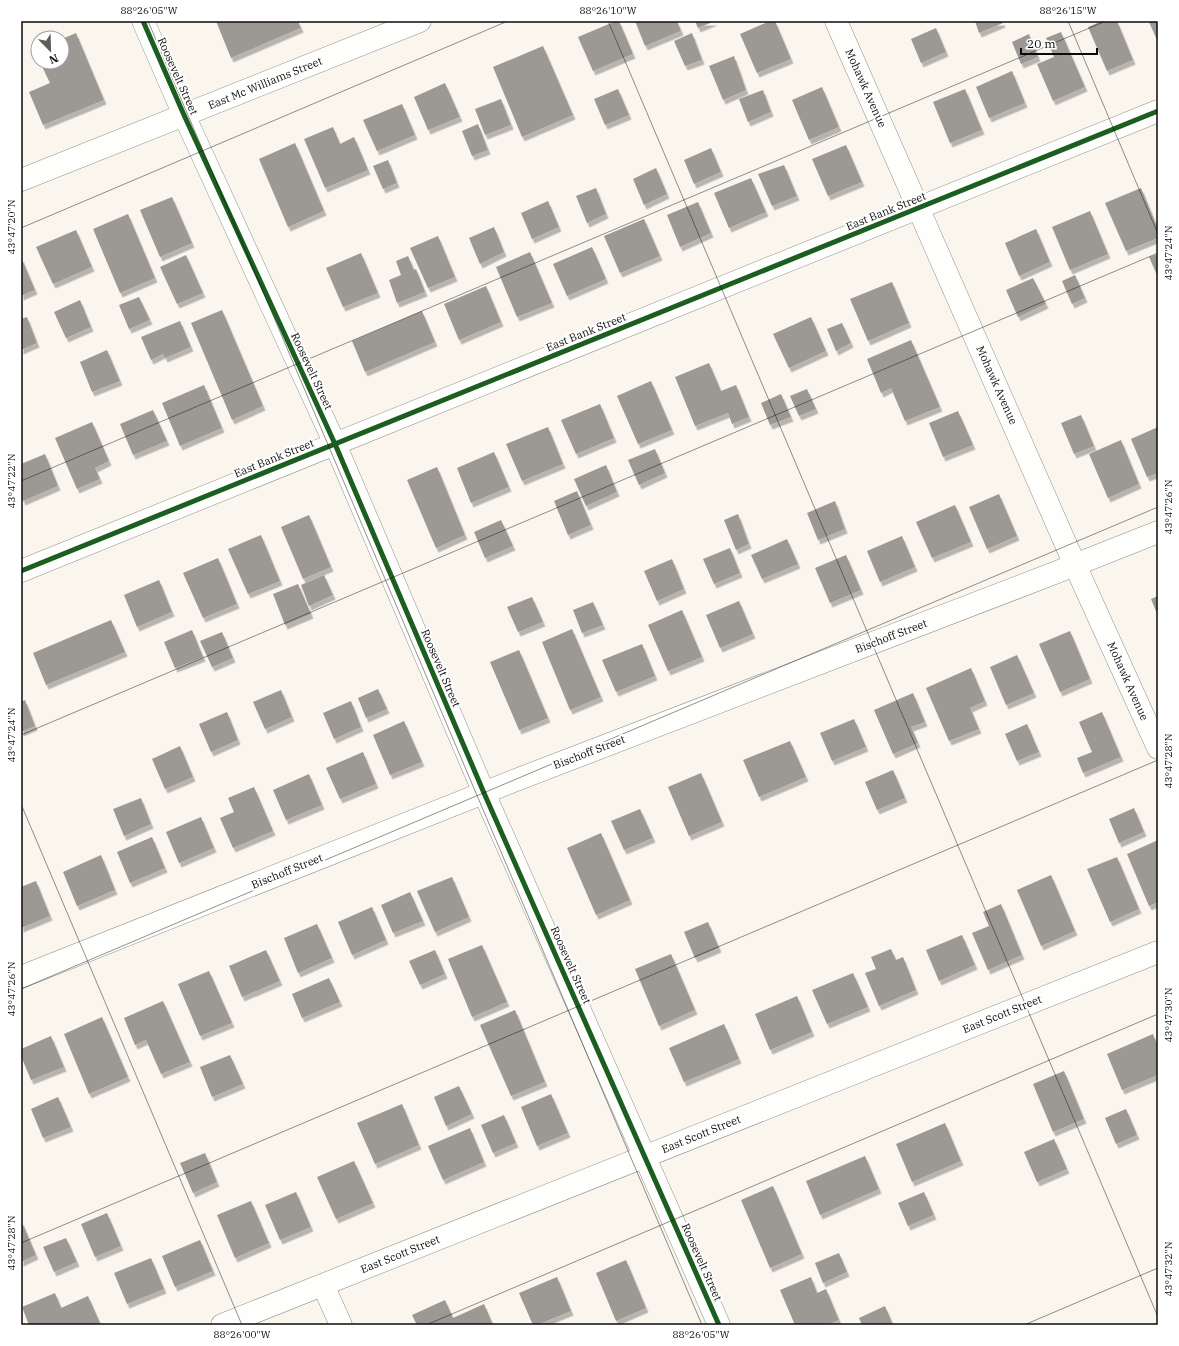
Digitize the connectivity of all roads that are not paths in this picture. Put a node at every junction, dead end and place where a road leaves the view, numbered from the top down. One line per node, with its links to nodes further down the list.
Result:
1 (143, 21): 5 (street, Roosevelt Street)
2 (420, 21): 5 (street, East Mc Williams Street)
3 (836, 21): 7 (street, Mohawk Avenue)
4 (1158, 111): 7 (street, East Bank Street)
5 (184, 115): 6 (street, East Mc Williams Street); 8 (street, Roosevelt Street)
6 (21, 180)
7 (919, 209): 8 (street, East Bank Street); 10 (street, Mohawk Avenue)
8 (335, 444): 11 (street, East Bank Street); 13 (street, Roosevelt Street)
9 (1158, 532): 10 (street, Bischoff Street)
10 (1075, 565): 12 (street, Mohawk Avenue); 13 (street, Bischoff Street)
11 (21, 571)
12 (1158, 748)
13 (484, 792): 15 (street, Bischoff Street); 16 (street, Roosevelt Street)
14 (1158, 952): 16 (street, East Scott Street)
15 (21, 977)
16 (645, 1156): 17 (street, East Scott Street); 20 (street, Roosevelt Street)
17 (323, 1285): 18 (street, East Scott Street); 19 (street)
18 (222, 1325)
19 (341, 1325)
20 (720, 1325)

